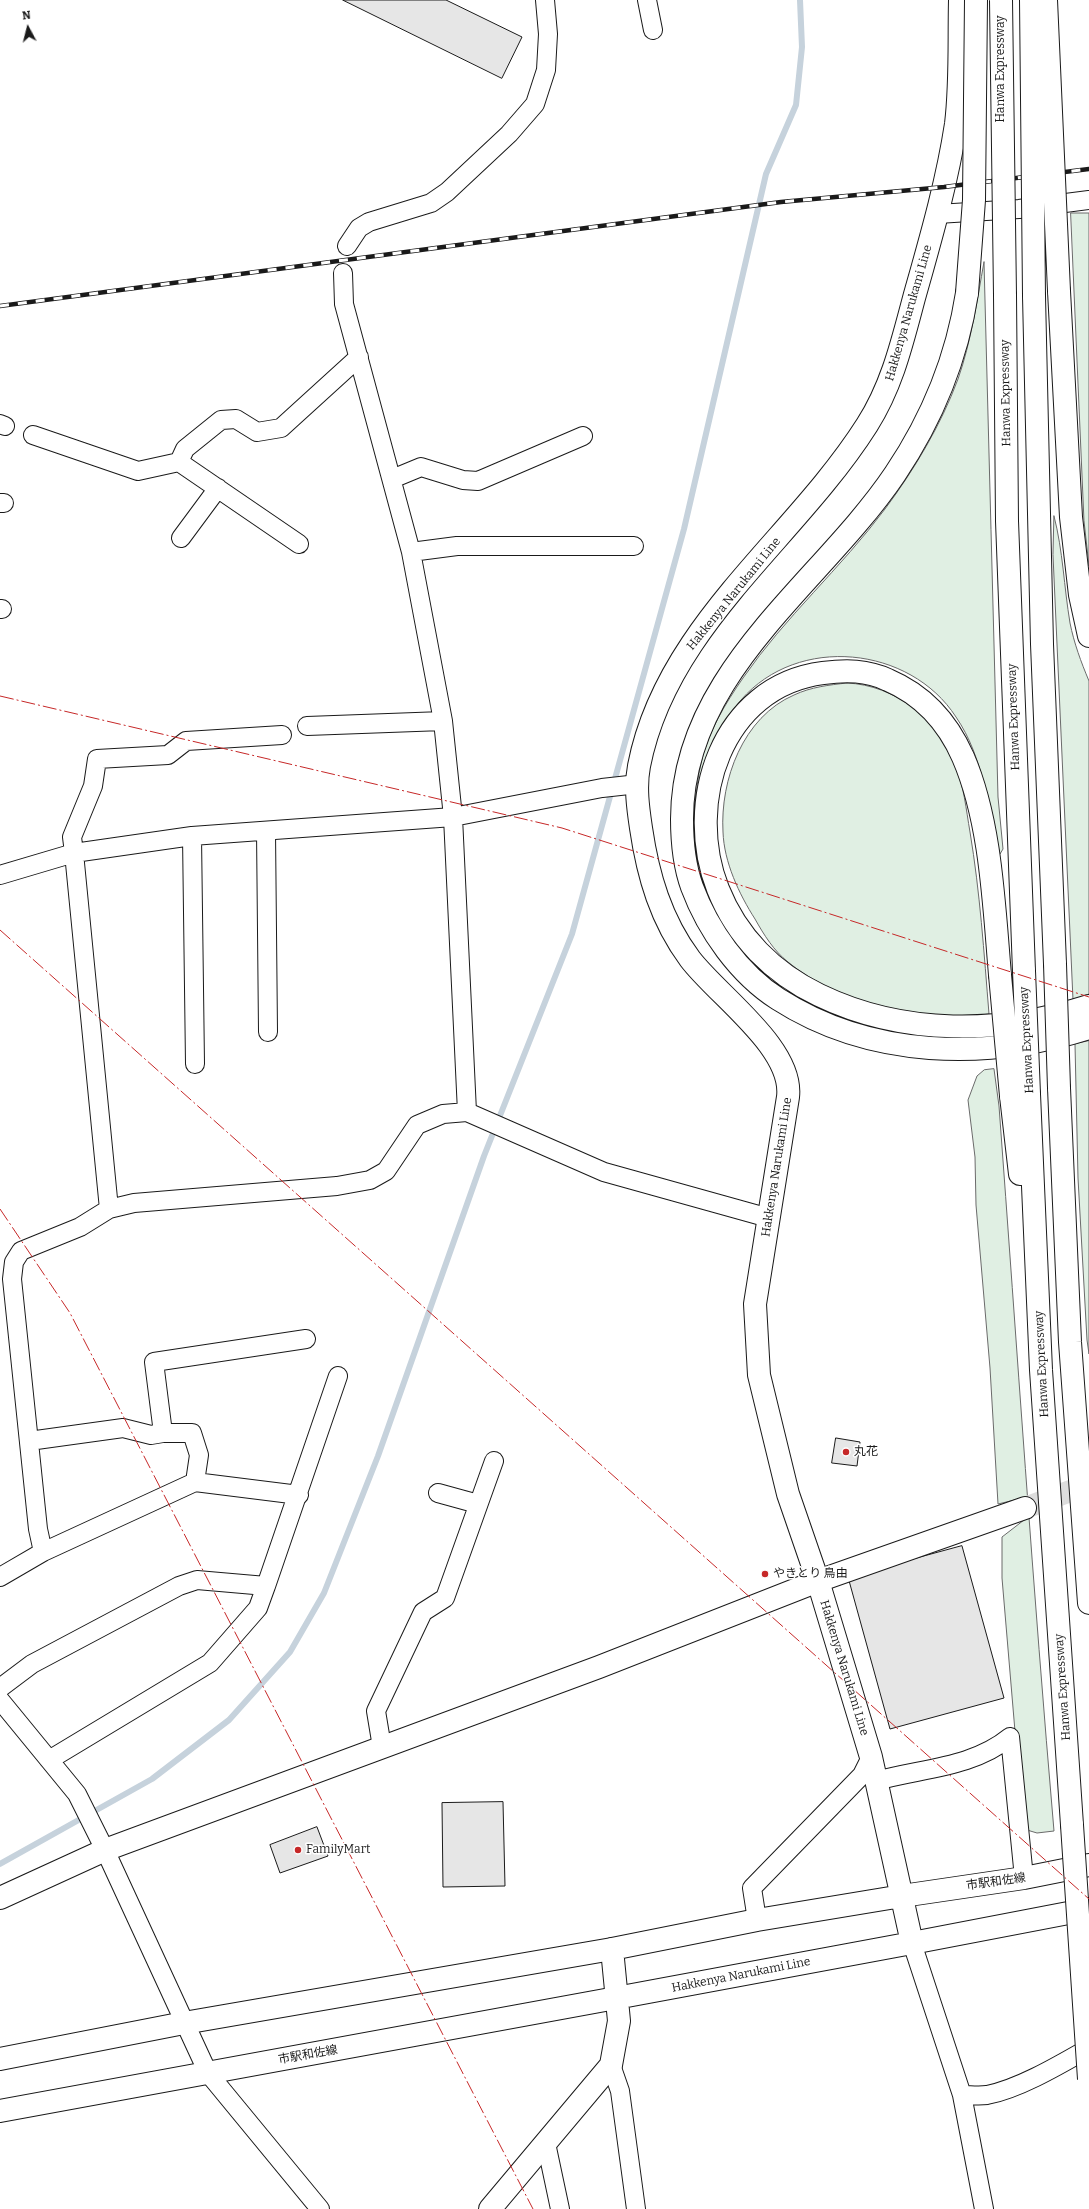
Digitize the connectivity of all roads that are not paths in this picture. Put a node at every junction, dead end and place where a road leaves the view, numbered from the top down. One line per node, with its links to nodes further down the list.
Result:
1 (545, 0): 11 (street)
2 (647, 0): 8 (street)
3 (960, 0): 10 (main road, Hakkenya Narukami Line)
4 (976, 0): 34 (main road, bridge)
5 (1001, 0): 37 (main road, Hanwa Expressway, bridge)
6 (1031, 0): 52 (main road, bridge)
7 (1046, 0): 23 (main road, bridge)
8 (653, 30)
9 (1089, 200): 10 (street)
10 (937, 214): 27 (main road, Hakkenya Narukami Line)
11 (347, 246)
12 (343, 273): 13 (street)
13 (359, 357): 16 (street); 17 (street)
14 (32, 435): 16 (street)
15 (583, 436): 17 (street)
16 (179, 462): 18 (street)
17 (392, 480): 22 (street)
18 (218, 488): 19 (street); 20 (street)
19 (181, 538)
20 (299, 544)
21 (634, 546): 22 (street)
22 (411, 552): 24 (street)
23 (1089, 636)
24 (443, 722): 25 (street); 28 (street)
25 (307, 726)
26 (282, 735): 31 (street)
27 (630, 785): 28 (street); 40 (main road, Hakkenya Narukami Line)
28 (453, 817): 29 (street); 38 (street)
29 (266, 831): 30 (street); 35 (street)
30 (192, 836): 31 (street); 36 (street)
31 (74, 853): 32 (street); 39 (street)
32 (0, 875)
33 (1089, 1006): 37 (main road, bridge)
34 (1089, 1028)
35 (268, 1032)
36 (195, 1064)
37 (1020, 1095): 80 (main road, Hanwa Expressway, bridge)
38 (467, 1112): 39 (street); 40 (street)
39 (109, 1209): 44 (street)
40 (769, 1218): 55 (main road, Hakkenya Narukami Line)
41 (306, 1339): 43 (street)
42 (338, 1376): 48 (street)
43 (163, 1433): 44 (street); 46 (street)
44 (29, 1441): 53 (street)
45 (494, 1461): 50 (street)
46 (195, 1482): 48 (street); 53 (street)
47 (438, 1493): 50 (street)
48 (299, 1495): 56 (street)
49 (1089, 1502): 52 (main road)
50 (478, 1504): 61 (street)
51 (1025, 1508): 55 (main road)
52 (1084, 1530): 57 (main road)
53 (43, 1552): 54 (street)
54 (0, 1577)
55 (818, 1581): 61 (main road); 62 (main road, Hakkenya Narukami Line)
56 (266, 1586): 58 (street); 63 (street)
57 (1089, 1603)
58 (0, 1688)
59 (0, 1700): 60 (street)
60 (6, 1716): 63 (street)
61 (382, 1747): 65 (main road)
62 (871, 1757): 64 (main road, Hakkenya Narukami Line); 71 (street)
63 (50, 1760): 65 (street)
64 (876, 1781): 67 (street); 68 (main road, Hakkenya Narukami Line)
65 (105, 1850): 69 (main road); 75 (street)
66 (1089, 1866): 67 (main road, 市駅和佐線)
67 (1024, 1878): 68 (main road, 市駅和佐線)
68 (902, 1896): 71 (main road); 72 (main road, Hakkenya Narukami Line)
69 (0, 1898)
70 (1089, 1909): 72 (main road)
71 (757, 1920): 73 (main road)
72 (912, 1943): 74 (main road, Hakkenya Narukami Line); 81 (street)
73 (612, 1949): 74 (main road); 75 (main road)
74 (616, 1998): 78 (main road); 79 (main road, 市駅和佐線)
75 (184, 2024): 77 (main road); 79 (street)
76 (1089, 2048): 81 (street)
77 (0, 2059)
78 (611, 2065): 83 (main road); 87 (street)
79 (208, 2073): 82 (main road, 市駅和佐線); 84 (street)
80 (1089, 2079)
81 (962, 2095): 88 (street)
82 (0, 2111)
83 (546, 2143): 85 (main road); 86 (street)
84 (320, 2209)
85 (490, 2209)
86 (560, 2209)
87 (636, 2209)
88 (984, 2209)

